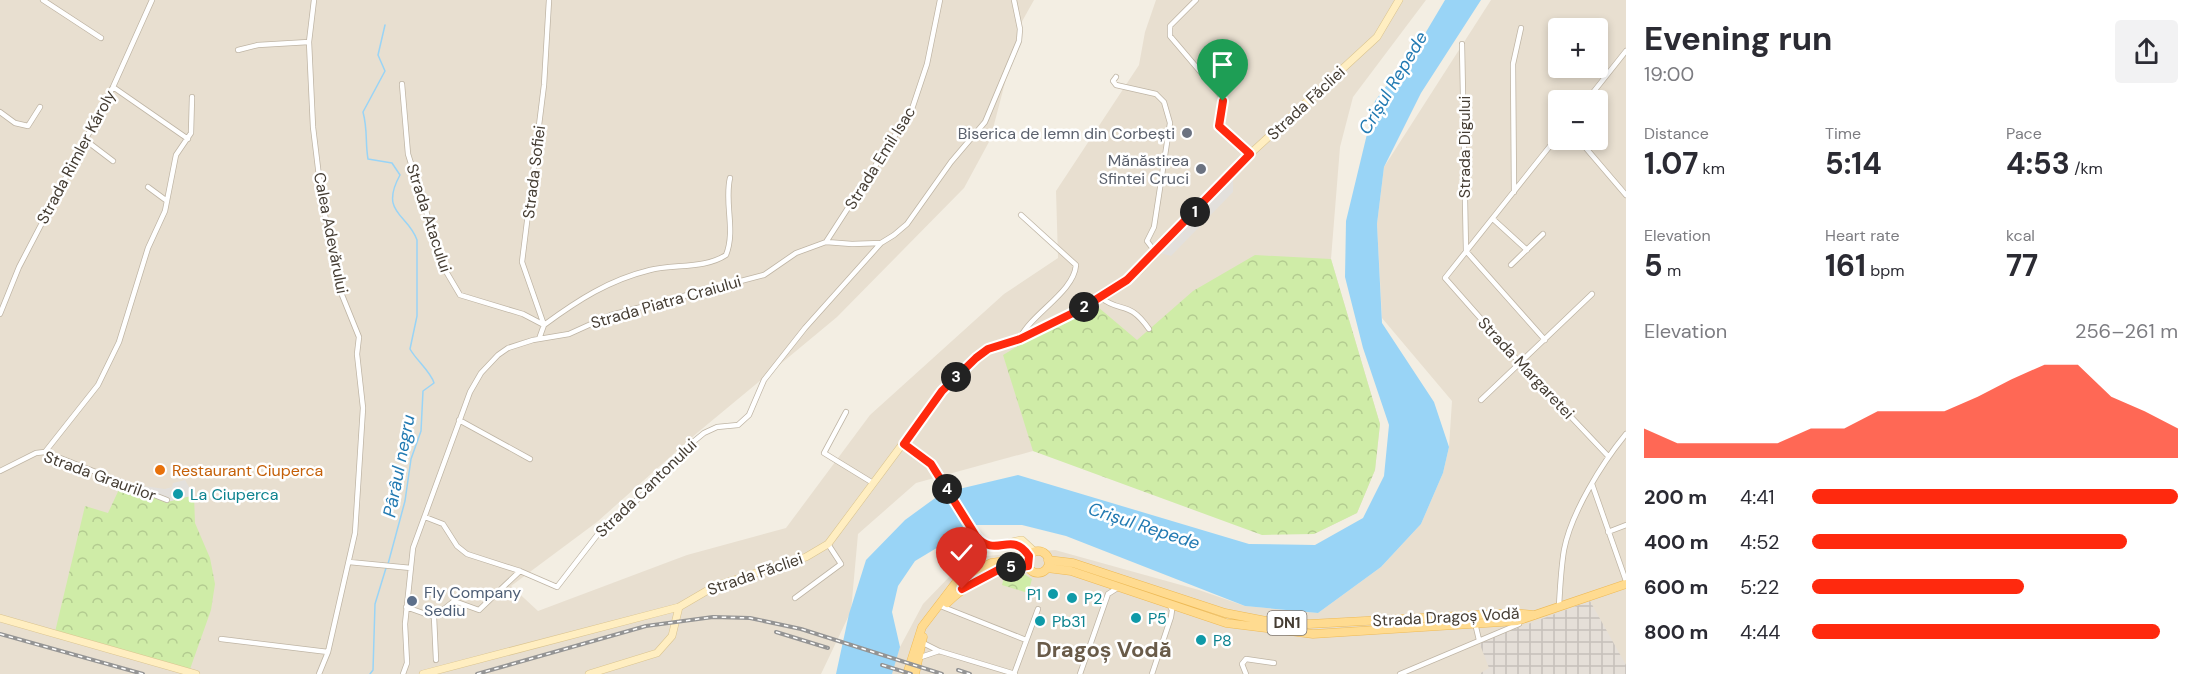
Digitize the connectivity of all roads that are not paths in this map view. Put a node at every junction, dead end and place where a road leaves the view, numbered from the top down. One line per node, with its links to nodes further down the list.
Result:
1 (43, 0): 10 (street)
2 (152, 0): 17 (street, Strada Rimler Károly)
3 (314, 0): 11 (street, Calea Adevărului)
4 (549, 0): 45 (street, Strada Sofiei)
5 (940, 0): 36 (street, Strada Emil Isac)
6 (1014, 0): 37 (street)
7 (1196, 0): 26 (street)
8 (1399, 0): 26 (main road, Strada Făcliei)
9 (1521, 28): 30 (street)
10 (101, 38)
11 (309, 42): 13 (street); 68 (street, Calea Adevărului)
12 (1462, 44): 39 (street, Strada Digului)
13 (238, 50)
14 (1626, 51): 18 (street)
15 (1116, 77): 40 (street)
16 (402, 84): 45 (street, Strada Atacului)
17 (112, 87): 22 (street, Strada Rimler Károly); 23 (street)
18 (1595, 90)
19 (192, 97): 23 (street)
20 (40, 107): 21 (street)
21 (0, 112)
22 (84, 139): 27 (street); 44 (street, Strada Rimler Károly)
23 (188, 139): 32 (street)
24 (1548, 149): 30 (street)
25 (1588, 150): 31 (street)
26 (1250, 154): 40 (main road, Strada Făcliei)
27 (113, 161)
28 (730, 178): 45 (street)
29 (148, 187): 32 (street)
30 (1514, 193): 34 (street)
31 (1626, 195)
32 (167, 201): 56 (street)
33 (1021, 215): 48 (street)
34 (1493, 219): 38 (street); 39 (street)
35 (1543, 234): 38 (street)
36 (826, 242): 37 (street, Strada Piatra Craiului); 47 (street, Strada Piatra Craiului)
37 (881, 243): 71 (street, Strada Cantonului)
38 (1527, 250): 41 (street)
39 (1466, 251): 49 (street); 50 (street, Strada Margaretei)
40 (1156, 253): 43 (main road, Strada Făcliei)
41 (1511, 265)
42 (1592, 294): 49 (street)
43 (1100, 297): 46 (street); 48 (main road, Strada Făcliei)
44 (0, 315)
45 (544, 325): 47 (street)
46 (1149, 329)
47 (538, 339): 53 (street, Strada Piatra Craiului)
48 (1020, 339): 55 (main road, Strada Făcliei)
49 (1545, 340): 50 (street)
50 (1520, 363): 51 (street); 57 (street, Strada Margaretei)
51 (1481, 400)
52 (846, 412): 60 (street)
53 (459, 420): 58 (street); 63 (street, Strada Piatra Craiului)
54 (1626, 435): 57 (street)
55 (904, 444): 60 (main road, Strada Făcliei); 67 (main road)
56 (45, 452): 59 (street, Strada Graurilor); 62 (street, Strada Graurilor)
57 (1608, 456): 61 (street)
58 (530, 459)
59 (0, 471)
60 (873, 483): 66 (main road, Strada Făcliei)
61 (1592, 483): 65 (street); 83 (street)
62 (167, 500)
63 (425, 517): 70 (street, Strada Piatra Craiului); 71 (street)
64 (1626, 525): 65 (street)
65 (1608, 532): 73 (street)
66 (828, 544): 76 (street); 79 (main road, Strada Făcliei)
67 (1028, 558): 69 (main road, Strada Dragoș Vodă / DN1); 69 (main road, Strada Dragoș Vodă / DN1); 80 (main road, Strada Dragoș Vodă / DN1); 101 (main road, Strada Dragoș Vodă / DN1)
68 (349, 562): 70 (street); 96 (street, Calea Adevărului)
69 (1048, 564): 72 (main road, Strada Dragoș Vodă / DN1); 89 (main road, Strada Dragoș Vodă / DN1)
70 (411, 568): 78 (street, Strada Piatra Craiului)
71 (520, 571): 86 (street)
72 (1102, 581): 74 (main road, Strada Dragoș Vodă / DN1); 75 (street)
73 (1626, 582): 83 (main road, DN1)
74 (1119, 587): 75 (street); 77 (main road, Strada Dragoș Vodă / DN1)
75 (1108, 594): 108 (street)
76 (795, 598)
77 (1169, 604): 81 (main road, Strada Dragoș Vodă / DN1); 88 (street)
78 (406, 607): 86 (street); 104 (street, Strada Piatra Craiului)
79 (679, 607): 105 (main road, Strada Făcliei); 106 (main road)
80 (944, 607): 92 (street); 94 (main road, Strada Dragoș Vodă / DN1)
81 (1181, 608): 88 (street); 89 (main road, Strada Dragoș Vodă / DN1)
82 (1038, 609): 92 (street)
83 (1559, 609): 85 (main road, DN1)
84 (1514, 613): 85 (main road, Strada Dragoș Vodă / DN1); 89 (main road, Strada Dragoș Vodă / DN1); 90 (main road)
85 (1535, 616): 90 (main road, Strada Dragoș Vodă / DN1); 93 (street)
86 (434, 617): 98 (street)
87 (0, 618): 102 (main road)
88 (1172, 618): 109 (street)
89 (1463, 620): 90 (main road, Strada Dragoș Vodă / DN1)
90 (1475, 623): 93 (street)
91 (221, 639): 96 (street)
92 (1026, 639): 107 (street)
93 (1479, 640): 100 (street)
94 (921, 642): 95 (street); 97 (main road, DN1)
95 (939, 651): 97 (street); 107 (street)
96 (328, 652): 103 (street, Calea Adevărului)
97 (918, 658): 101 (main road, DN1)
98 (436, 660)
99 (1274, 663): 110 (street)
100 (1416, 666): 111 (street); 112 (street)
101 (910, 672)
102 (196, 674)
103 (319, 674)
104 (404, 674)
105 (423, 674)
106 (589, 674)
107 (1014, 674)
108 (1080, 674)
109 (1152, 674)
110 (1246, 674)
111 (1400, 674)
112 (1420, 674)

